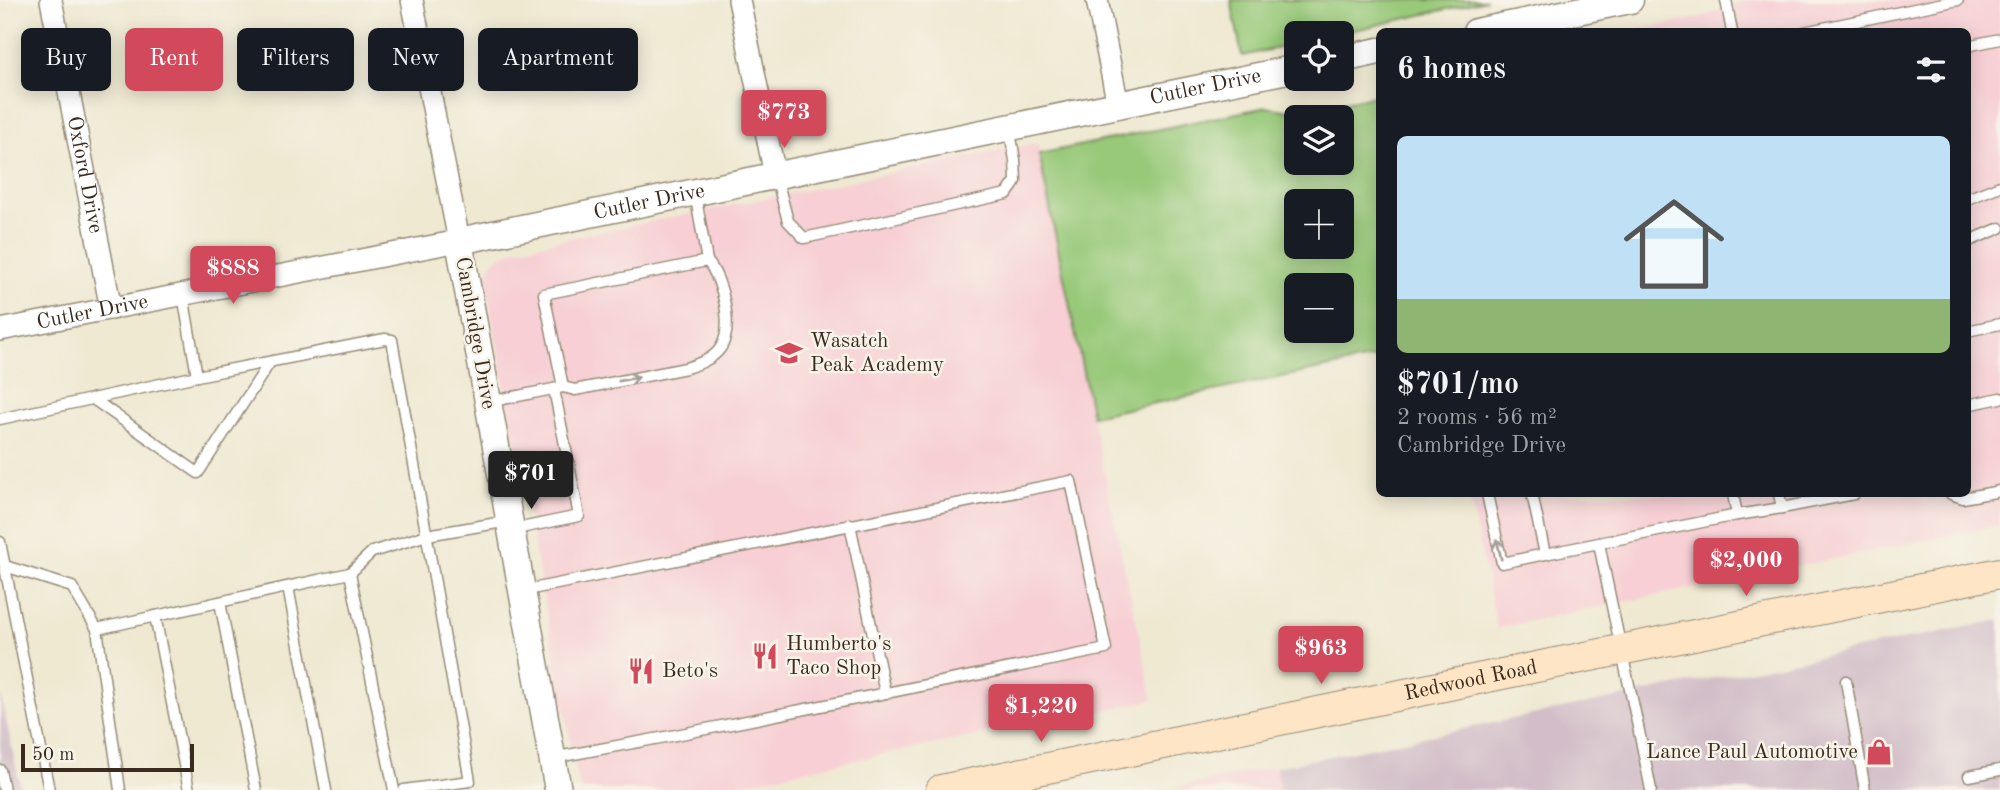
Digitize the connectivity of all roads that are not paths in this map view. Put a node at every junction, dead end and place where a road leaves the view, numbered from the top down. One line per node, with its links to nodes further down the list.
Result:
1 (51, 0): 27 (street, Oxford Drive)
2 (412, 0): 23 (street, Cambridge Drive)
3 (739, 0): 18 (street)
4 (1097, 0): 16 (street)
5 (1630, 0): 8 (street)
6 (1726, 0): 9 (lane)
7 (1958, 0): 10 (lane)
8 (1495, 28)
9 (1731, 28)
10 (1823, 28)
11 (2000, 39): 12 (lane)
12 (1971, 45)
13 (1376, 52): 14 (street)
14 (1354, 56)
15 (1284, 71): 16 (street, Cutler Drive)
16 (1118, 105): 17 (street, Cutler Drive)
17 (1009, 127): 18 (street, Cutler Drive); 18 (lane)
18 (775, 176): 20 (street, Cutler Drive)
19 (2000, 186): 21 (lane)
20 (694, 192): 23 (street, Cutler Drive); 25 (lane)
21 (1971, 197)
22 (2000, 228): 24 (lane)
23 (459, 240): 26 (street, Cutler Drive); 36 (street, Cambridge Drive)
24 (1971, 240)
25 (707, 261): 33 (lane); 33 (lane, one-way to 25)
26 (183, 295): 27 (street, Cutler Drive); 32 (lane)
27 (111, 309): 29 (street, Cutler Drive)
28 (2000, 324): 30 (lane)
29 (0, 330)
30 (1971, 330)
31 (270, 362): 32 (lane); 35 (lane); 50 (lane)
32 (197, 376): 35 (lane)
33 (558, 388): 36 (lane); 49 (lane)
34 (2000, 398): 37 (lane)
35 (93, 399): 38 (lane)
36 (488, 402): 49 (street, Cambridge Drive)
37 (1971, 404)
38 (0, 419)
39 (2000, 491): 40 (lane)
40 (1971, 496)
41 (1488, 497): 53 (lane, one-way to 41)
42 (1533, 497): 53 (lane)
43 (1734, 497): 47 (lane)
44 (1780, 497): 46 (lane)
45 (1839, 497): 46 (lane)
46 (1782, 508): 47 (lane)
47 (1737, 515): 52 (lane)
48 (850, 524): 58 (lane); 64 (lane); 64 (lane)
49 (510, 526): 50 (lane); 58 (street, Cambridge Drive)
50 (427, 535): 55 (lane); 76 (lane)
51 (0, 542): 54 (lane)
52 (1599, 543): 53 (lane); 62 (lane)
53 (1545, 554)
54 (5, 566): 61 (lane); 70 (lane)
55 (350, 573): 57 (lane); 75 (lane)
56 (2000, 573): 62 (main road, Redwood Road)
57 (288, 587): 59 (lane); 74 (lane)
58 (522, 591): 65 (street, Cambridge Drive)
59 (220, 601): 60 (lane); 73 (lane)
60 (155, 616): 61 (lane); 72 (lane)
61 (97, 629): 71 (lane)
62 (1620, 650): 78 (main road, Redwood Road); 79 (lane)
63 (1846, 681): 80 (lane)
64 (885, 693): 65 (lane)
65 (552, 758): 77 (street, Cambridge Drive)
66 (0, 770): 69 (lane)
67 (2000, 770): 68 (lane)
68 (1969, 776)
69 (4, 790)
70 (48, 790)
71 (120, 790)
72 (189, 790)
73 (256, 790)
74 (326, 790)
75 (394, 790)
76 (404, 790)
77 (558, 790)
78 (941, 790)
79 (1651, 790)
80 (1865, 790)

